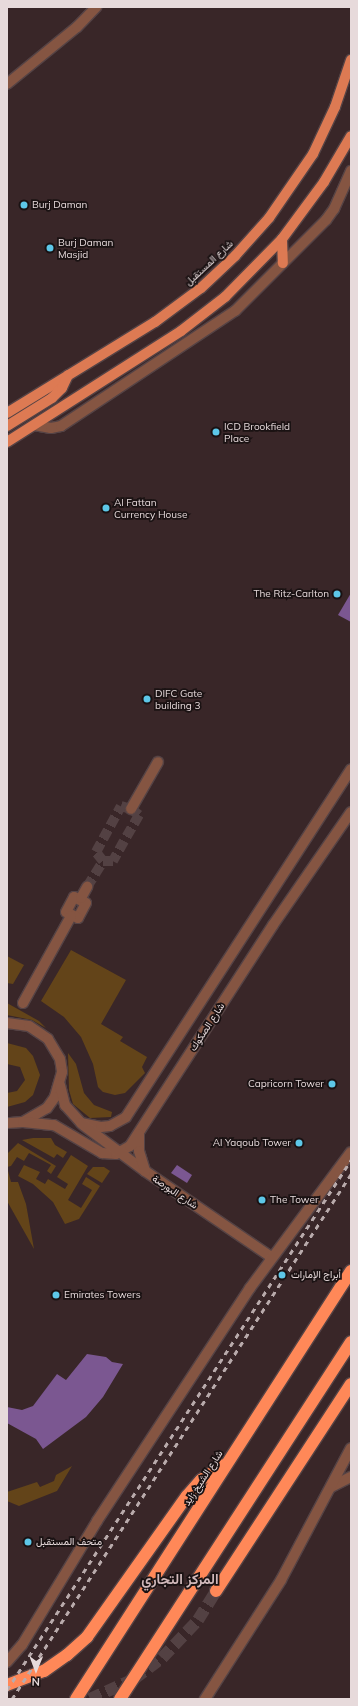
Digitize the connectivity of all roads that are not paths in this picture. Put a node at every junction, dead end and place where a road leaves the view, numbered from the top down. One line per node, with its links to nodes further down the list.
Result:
1 (96, 7): 3 (street)
2 (351, 60): 8 (main road, شارع المستقبل)
3 (7, 84)
4 (351, 136): 6 (main road)
5 (351, 171): 7 (street)
6 (282, 239): 7 (main road); 10 (main road)
7 (283, 263): 10 (street)
8 (68, 376): 9 (main road, شارع المستقبل); 11 (main road)
9 (7, 413)
10 (34, 425): 12 (main road)
11 (7, 426)
12 (7, 442)
13 (158, 762): 18 (street)
14 (351, 768): 16 (street, شارع الصكوك)
15 (351, 782): 16 (street)
16 (338, 790): 27 (street, شارع الصكوك)
17 (351, 804): 20 (street)
18 (131, 809)
19 (351, 812): 20 (street, شارع الصكوك)
20 (334, 837): 28 (street, شارع الصكوك)
21 (87, 887): 22 (street)
22 (23, 1003)
23 (7, 1023): 24 (street)
24 (60, 1085): 25 (street); 27 (street)
25 (23, 1122): 26 (street); 30 (street)
26 (7, 1123)
27 (81, 1123): 30 (street, شارع البورصة)
28 (139, 1133): 30 (street, شارع الصكوك); 31 (street)
29 (351, 1152): 32 (street)
30 (120, 1153): 31 (street, شارع البورصة)
31 (145, 1171): 32 (street, شارع البورصة)
32 (272, 1257): 41 (street)
33 (351, 1271): 37 (highway, شارع الشيخ زايد)
34 (351, 1342): 44 (highway)
35 (351, 1384): 40 (highway)
36 (351, 1448): 39 (street)
37 (227, 1463): 42 (highway); 43 (highway, شارع الشيخ زايد)
38 (351, 1477): 39 (street)
39 (329, 1488): 45 (street)
40 (216, 1591)
41 (7, 1662)
42 (7, 1685)
43 (76, 1699)
44 (120, 1699)
45 (205, 1699)

